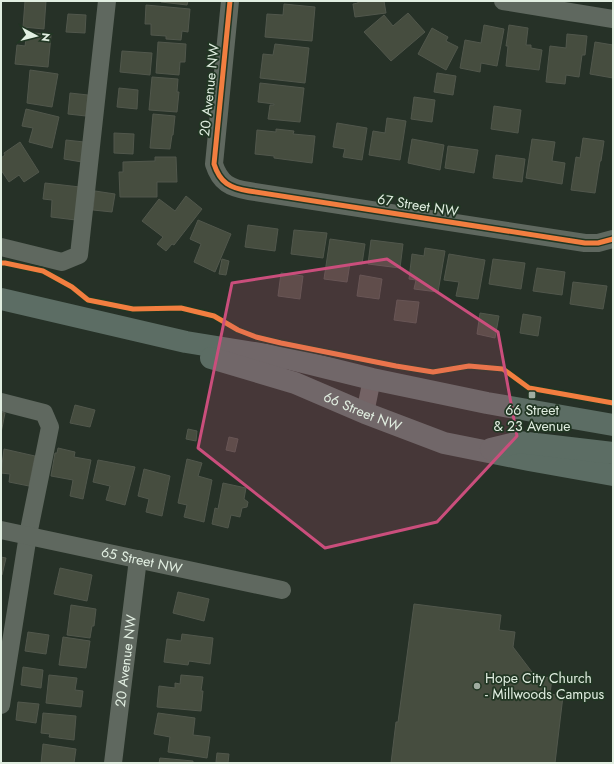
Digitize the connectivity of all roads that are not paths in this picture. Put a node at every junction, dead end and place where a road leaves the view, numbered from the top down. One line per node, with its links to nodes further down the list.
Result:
1 (108, 1): 7 (street)
2 (230, 1): 5 (street, 20 Avenue NW)
3 (503, 1): 4 (street)
4 (613, 19)
5 (221, 180): 6 (street, 67 Street NW)
6 (613, 238)
7 (1, 247)
8 (1, 299): 9 (main road, 66 Street NW)
9 (119, 327): 10 (main road, 66 Street NW); 12 (main road, 66 Street NW)
10 (372, 379): 12 (street); 13 (main road, 66 Street NW)
11 (1, 402): 16 (street)
12 (365, 413): 14 (main road, 66 Street NW)
13 (613, 425)
14 (611, 470)
15 (1, 530): 16 (street, 65 Street NW)
16 (28, 535): 17 (street, 65 Street NW); 19 (street)
17 (138, 558): 18 (street, 65 Street NW); 20 (street, 20 Avenue NW)
18 (282, 590)
19 (1, 705)
20 (113, 763)

